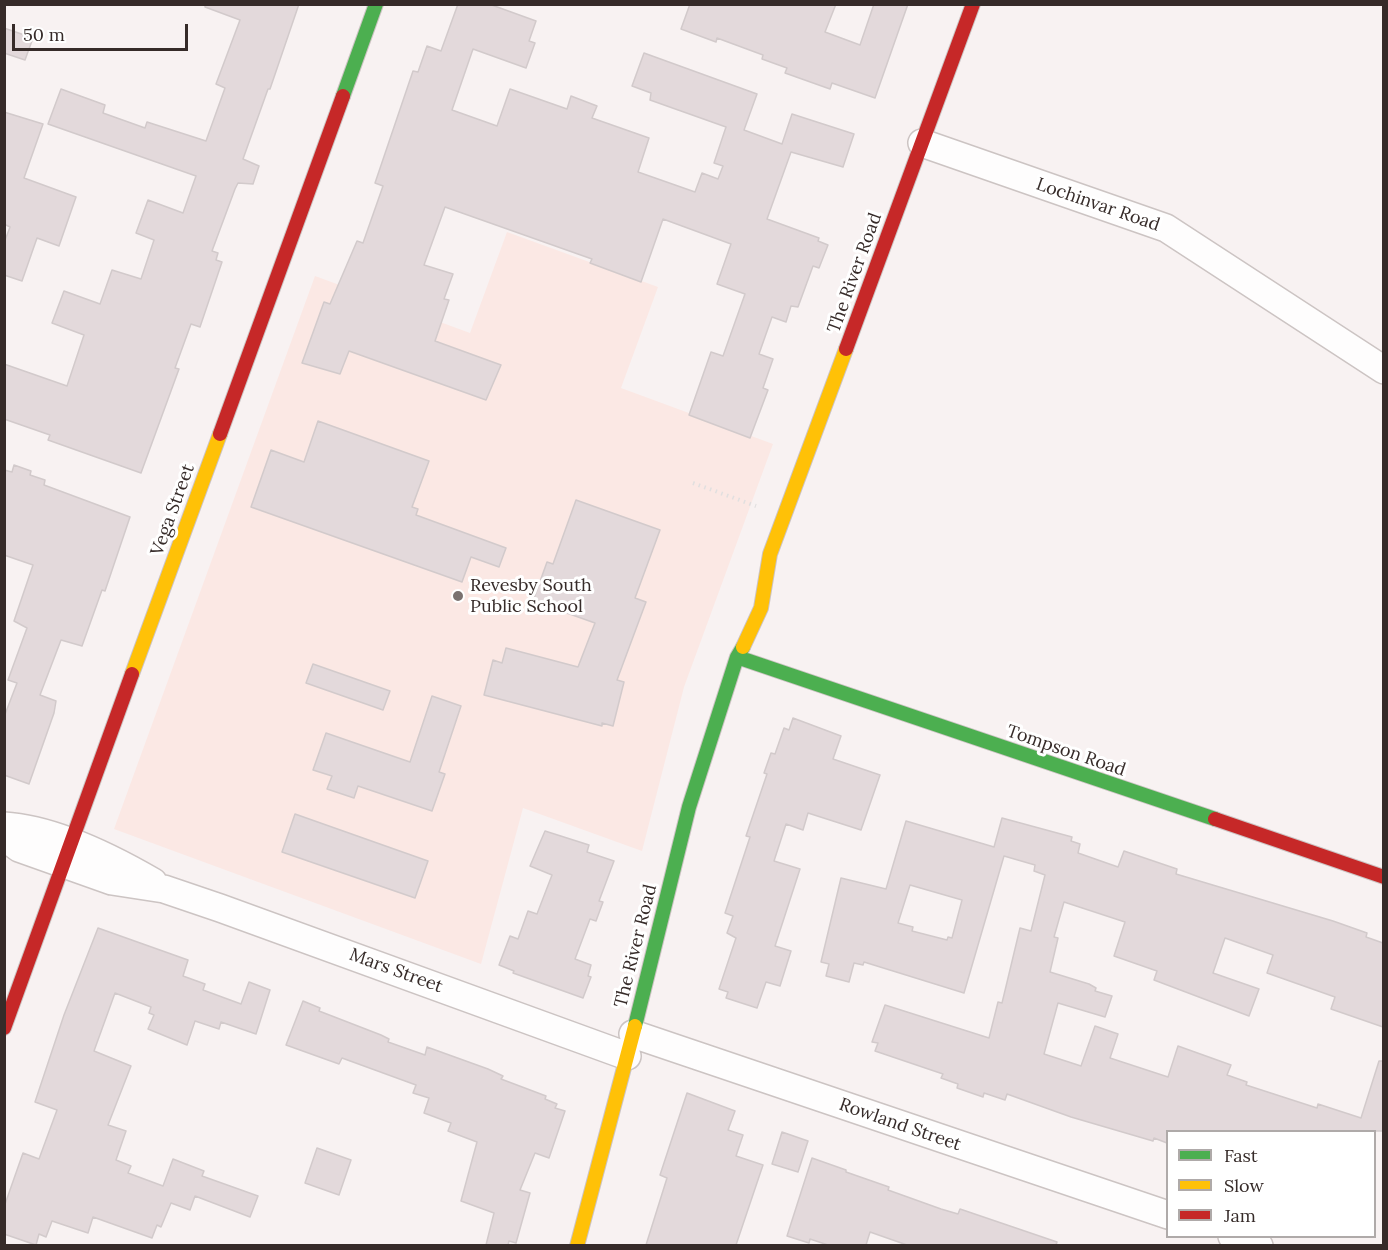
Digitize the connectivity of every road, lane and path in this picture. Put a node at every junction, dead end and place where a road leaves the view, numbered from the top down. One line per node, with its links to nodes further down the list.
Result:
1 (376, 4): 13 (street, Vega Street)
2 (973, 4): 3 (street, The River Road)
3 (922, 143): 4 (street, Lochinvar Road); 7 (street, The River Road)
4 (1383, 370)
5 (693, 483): 6 (path)
6 (756, 506)
7 (770, 554): 8 (street, The River Road); 10 (street, The River Road)
8 (749, 587)
9 (733, 634): 10 (street, The River Road)
10 (737, 657): 14 (street, Tompson Road); 16 (street, The River Road)
11 (4, 826): 13 (street, Mars Street)
12 (4, 837): 13 (street, Mars Street)
13 (67, 854): 15 (street, Vega Street); 16 (street, Mars Street)
14 (1383, 877)
15 (4, 1028)
16 (630, 1045): 17 (street, Rowland Street); 19 (street, The River Road)
17 (1166, 1215)
18 (1238, 1238): 20 (street)
19 (577, 1245)
20 (1259, 1245)

